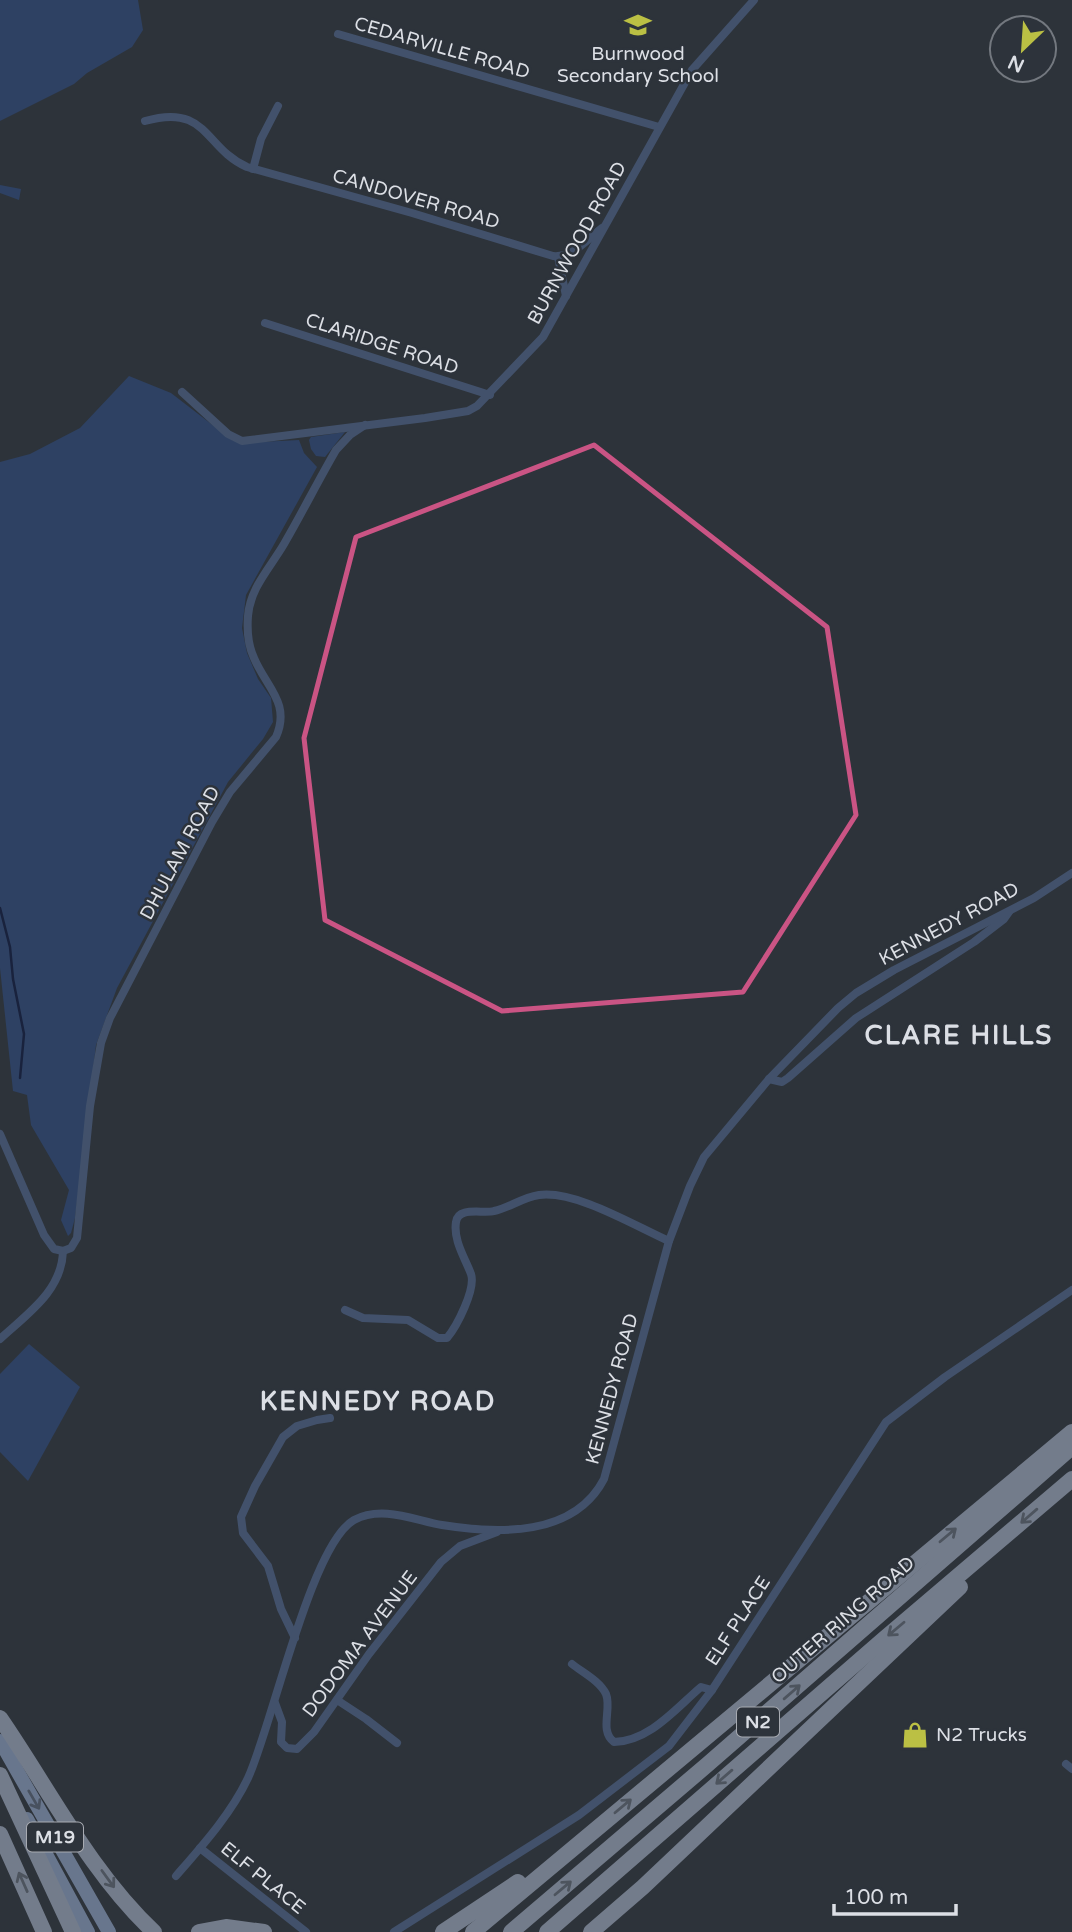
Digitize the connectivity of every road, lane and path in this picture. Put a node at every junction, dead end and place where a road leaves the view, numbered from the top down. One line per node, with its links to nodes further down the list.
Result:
1 (754, 0): 5 (street, BURNWOOD ROAD)
2 (338, 34): 5 (street, CEDARVILLE ROAD)
3 (278, 106): 6 (street)
4 (145, 121): 6 (street, CANDOVER ROAD)
5 (659, 127): 7 (street, BURNWOOD ROAD)
6 (253, 169): 8 (street, CANDOVER ROAD)
7 (604, 227): 8 (street); 9 (street, BURNWOOD ROAD)
8 (558, 257): 9 (street)
9 (566, 296): 12 (street, BURNWOOD ROAD)
10 (265, 323): 12 (street, CLARIDGE ROAD)
11 (182, 392): 13 (street, BURNWOOD ROAD)
12 (490, 395): 13 (street, BURNWOOD ROAD)
13 (365, 425): 19 (street, DHULAM ROAD)
14 (1072, 873): 15 (street, KENNEDY ROAD)
15 (1010, 910): 16 (street, KENNEDY ROAD); 16 (street)
16 (769, 1079): 18 (street, KENNEDY ROAD)
17 (0, 1134): 19 (street)
18 (670, 1241): 21 (street); 27 (street, KENNEDY ROAD)
19 (63, 1251): 22 (street, DHULAM ROAD)
20 (1072, 1290): 31 (street, ELF PLACE)
21 (345, 1310)
22 (0, 1339)
23 (330, 1418): 29 (street)
24 (1072, 1432): 40 (highway, one-way to 24)
25 (1072, 1447): 56 (highway, OUTER RING ROAD / N2, one-way to 25)
26 (1072, 1479): 28 (highway, N2, one-way to 28)
27 (500, 1531): 29 (street, KENNEDY ROAD); 32 (street, DODOMA AVENUE)
28 (986, 1553): 42 (highway); 57 (highway, N2, one-way to 57)
29 (295, 1638): 33 (street, KENNEDY ROAD)
30 (572, 1664): 31 (street)
31 (712, 1690): 52 (street, ELF PLACE)
32 (337, 1700): 33 (street, DODOMA AVENUE); 36 (street)
33 (275, 1703): 39 (street, KENNEDY ROAD)
34 (0, 1718): 48 (highway, one-way to 48)
35 (0, 1741): 47 (highway, M19, one-way to 47)
36 (397, 1743)
37 (0, 1775): 45 (highway); 46 (highway, M19)
38 (0, 1834): 44 (highway, one-way to 38)
39 (200, 1848): 41 (street, KENNEDY ROAD); 51 (street, ELF PLACE)
40 (570, 1849): 43 (highway); 55 (highway)
41 (176, 1876)
42 (643, 1887): 58 (highway); 59 (highway)
43 (502, 1893): 53 (highway); 54 (highway)
44 (44, 1932)
45 (73, 1932)
46 (88, 1932)
47 (109, 1932)
48 (154, 1932)
49 (199, 1932): 50 (highway)
50 (264, 1932)
51 (306, 1932)
52 (394, 1932)
53 (432, 1932)
54 (443, 1932)
55 (473, 1932)
56 (511, 1932)
57 (547, 1932)
58 (591, 1932)
59 (607, 1932)

